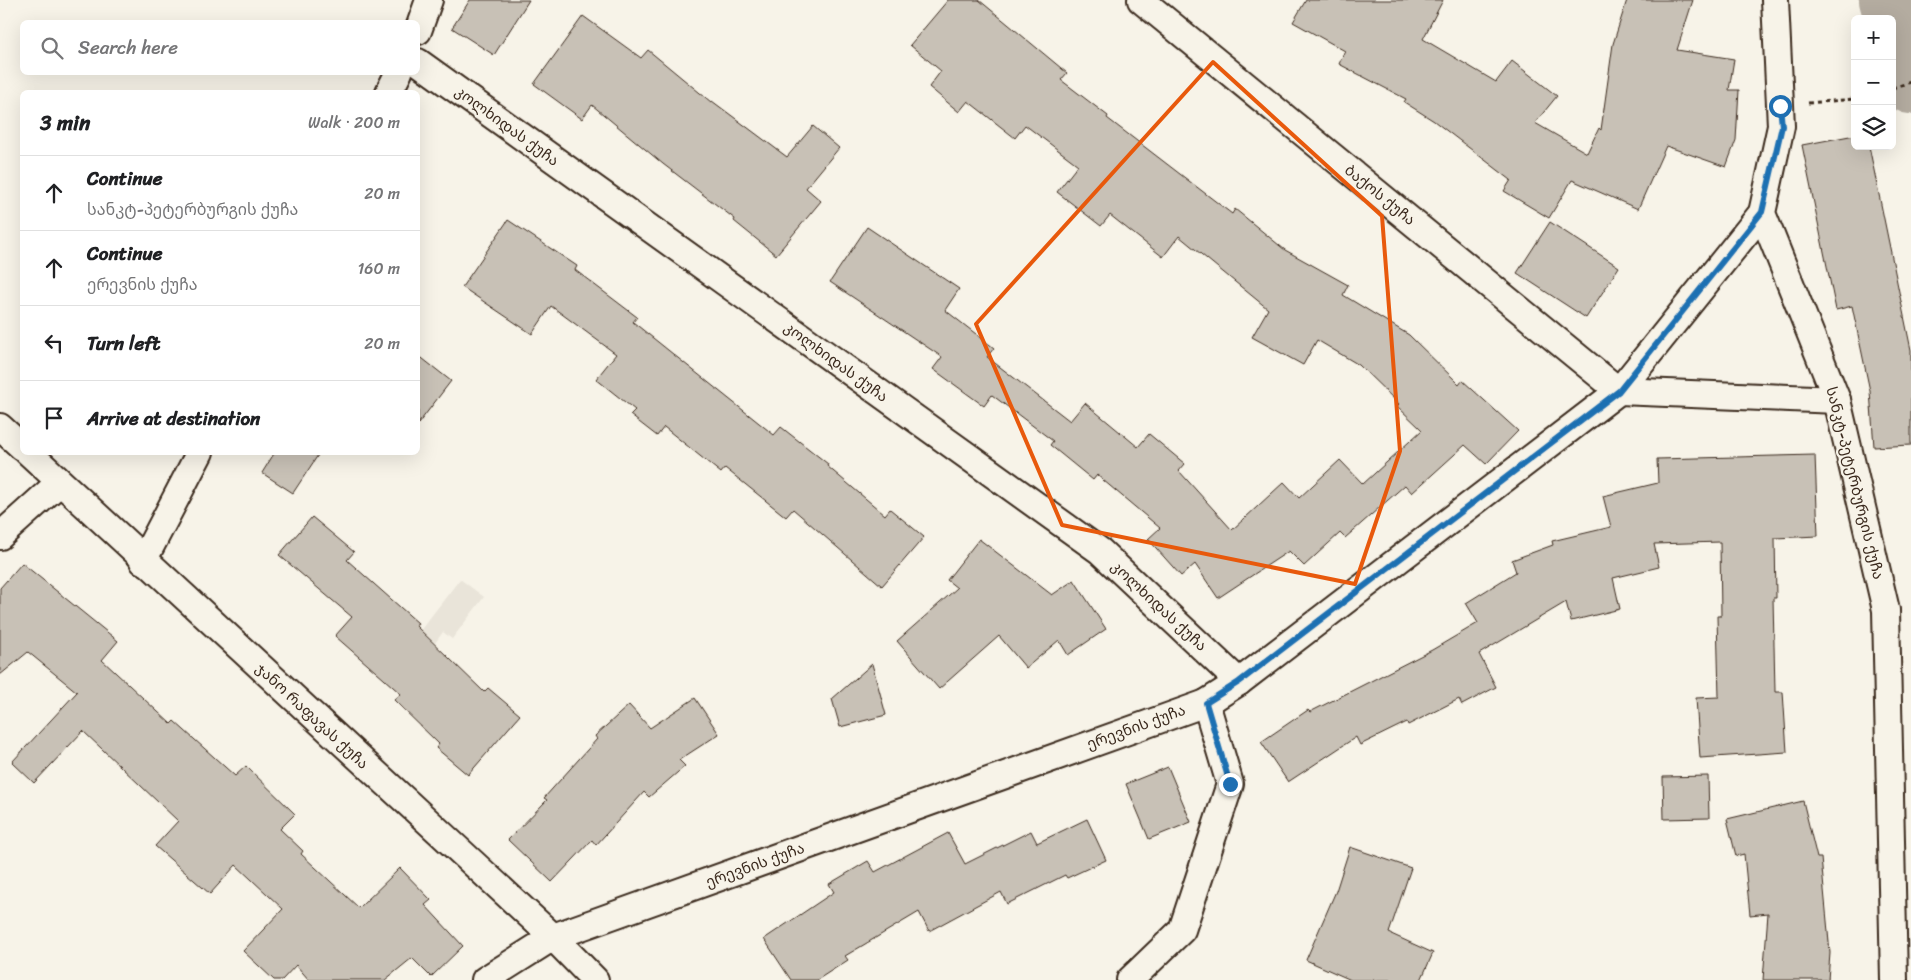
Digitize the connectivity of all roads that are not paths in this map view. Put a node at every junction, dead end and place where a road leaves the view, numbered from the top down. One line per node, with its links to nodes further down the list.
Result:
1 (430, 0): 4 (street)
2 (1141, 0): 9 (street, ბაქოს ქუჩა)
3 (1775, 0): 8 (street)
4 (420, 26)
5 (420, 63): 18 (street, კოლხიდას ქუჩა)
6 (398, 75): 7 (street)
7 (390, 90)
8 (1762, 212): 9 (street, ერევნის ქუჩა); 10 (street, სანკტ-პეტერბურგის ქუჩა)
9 (1619, 391): 10 (street); 18 (street, ერევნის ქუჩა)
10 (1837, 400): 24 (street, სანკტ-პეტერბურგის ქუჩა)
11 (0, 426): 12 (street)
12 (20, 445)
13 (31, 455): 15 (street, ჯანო რაფავას ქუჩა)
14 (198, 455): 17 (street)
15 (60, 482): 16 (street); 17 (street, ჯანო რაფავას ქუჩა)
16 (0, 536)
17 (143, 561): 20 (street, ჯანო რაფავას ქუჩა)
18 (1239, 682): 19 (street, ერევნის ქუჩა)
19 (1206, 703): 20 (street, ერევნის ქუჩა); 23 (street)
20 (554, 938): 21 (street, ერევნის ქუჩა); 22 (street, ჯანო რაფავას ქუჩა)
21 (485, 980)
22 (595, 980)
23 (1130, 980)
24 (1894, 980)

